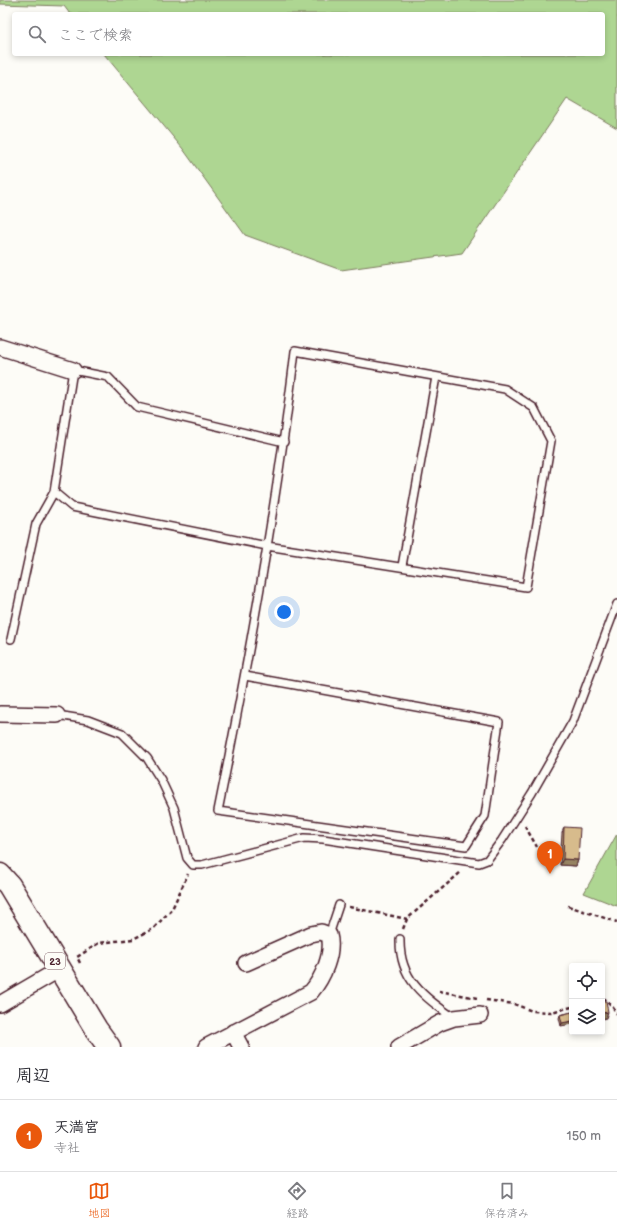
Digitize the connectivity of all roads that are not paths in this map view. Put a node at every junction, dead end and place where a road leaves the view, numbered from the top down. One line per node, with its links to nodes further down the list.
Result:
1 (0, 348): 2 (street)
2 (73, 370): 4 (lane); 5 (lane)
3 (436, 377): 4 (lane); 7 (lane); 7 (lane)
4 (284, 442): 6 (lane)
5 (54, 492): 6 (lane); 9 (lane)
6 (267, 546): 7 (lane); 10 (lane)
7 (402, 566)
8 (617, 604): 12 (lane)
9 (11, 639)
10 (245, 676): 10 (lane)
11 (0, 714): 12 (street)
12 (56, 715)
13 (0, 875): 18 (main road, 23)
14 (339, 905): 15 (lane)
15 (329, 935): 17 (street); 22 (street)
16 (400, 939): 21 (lane)
17 (246, 963)
18 (60, 969): 19 (street); 23 (main road, 23)
19 (0, 1004)
20 (480, 1015): 21 (street)
21 (454, 1018): 26 (street)
22 (234, 1032): 24 (street); 25 (street)
23 (109, 1047)
24 (206, 1047)
25 (241, 1047)
26 (399, 1047)

